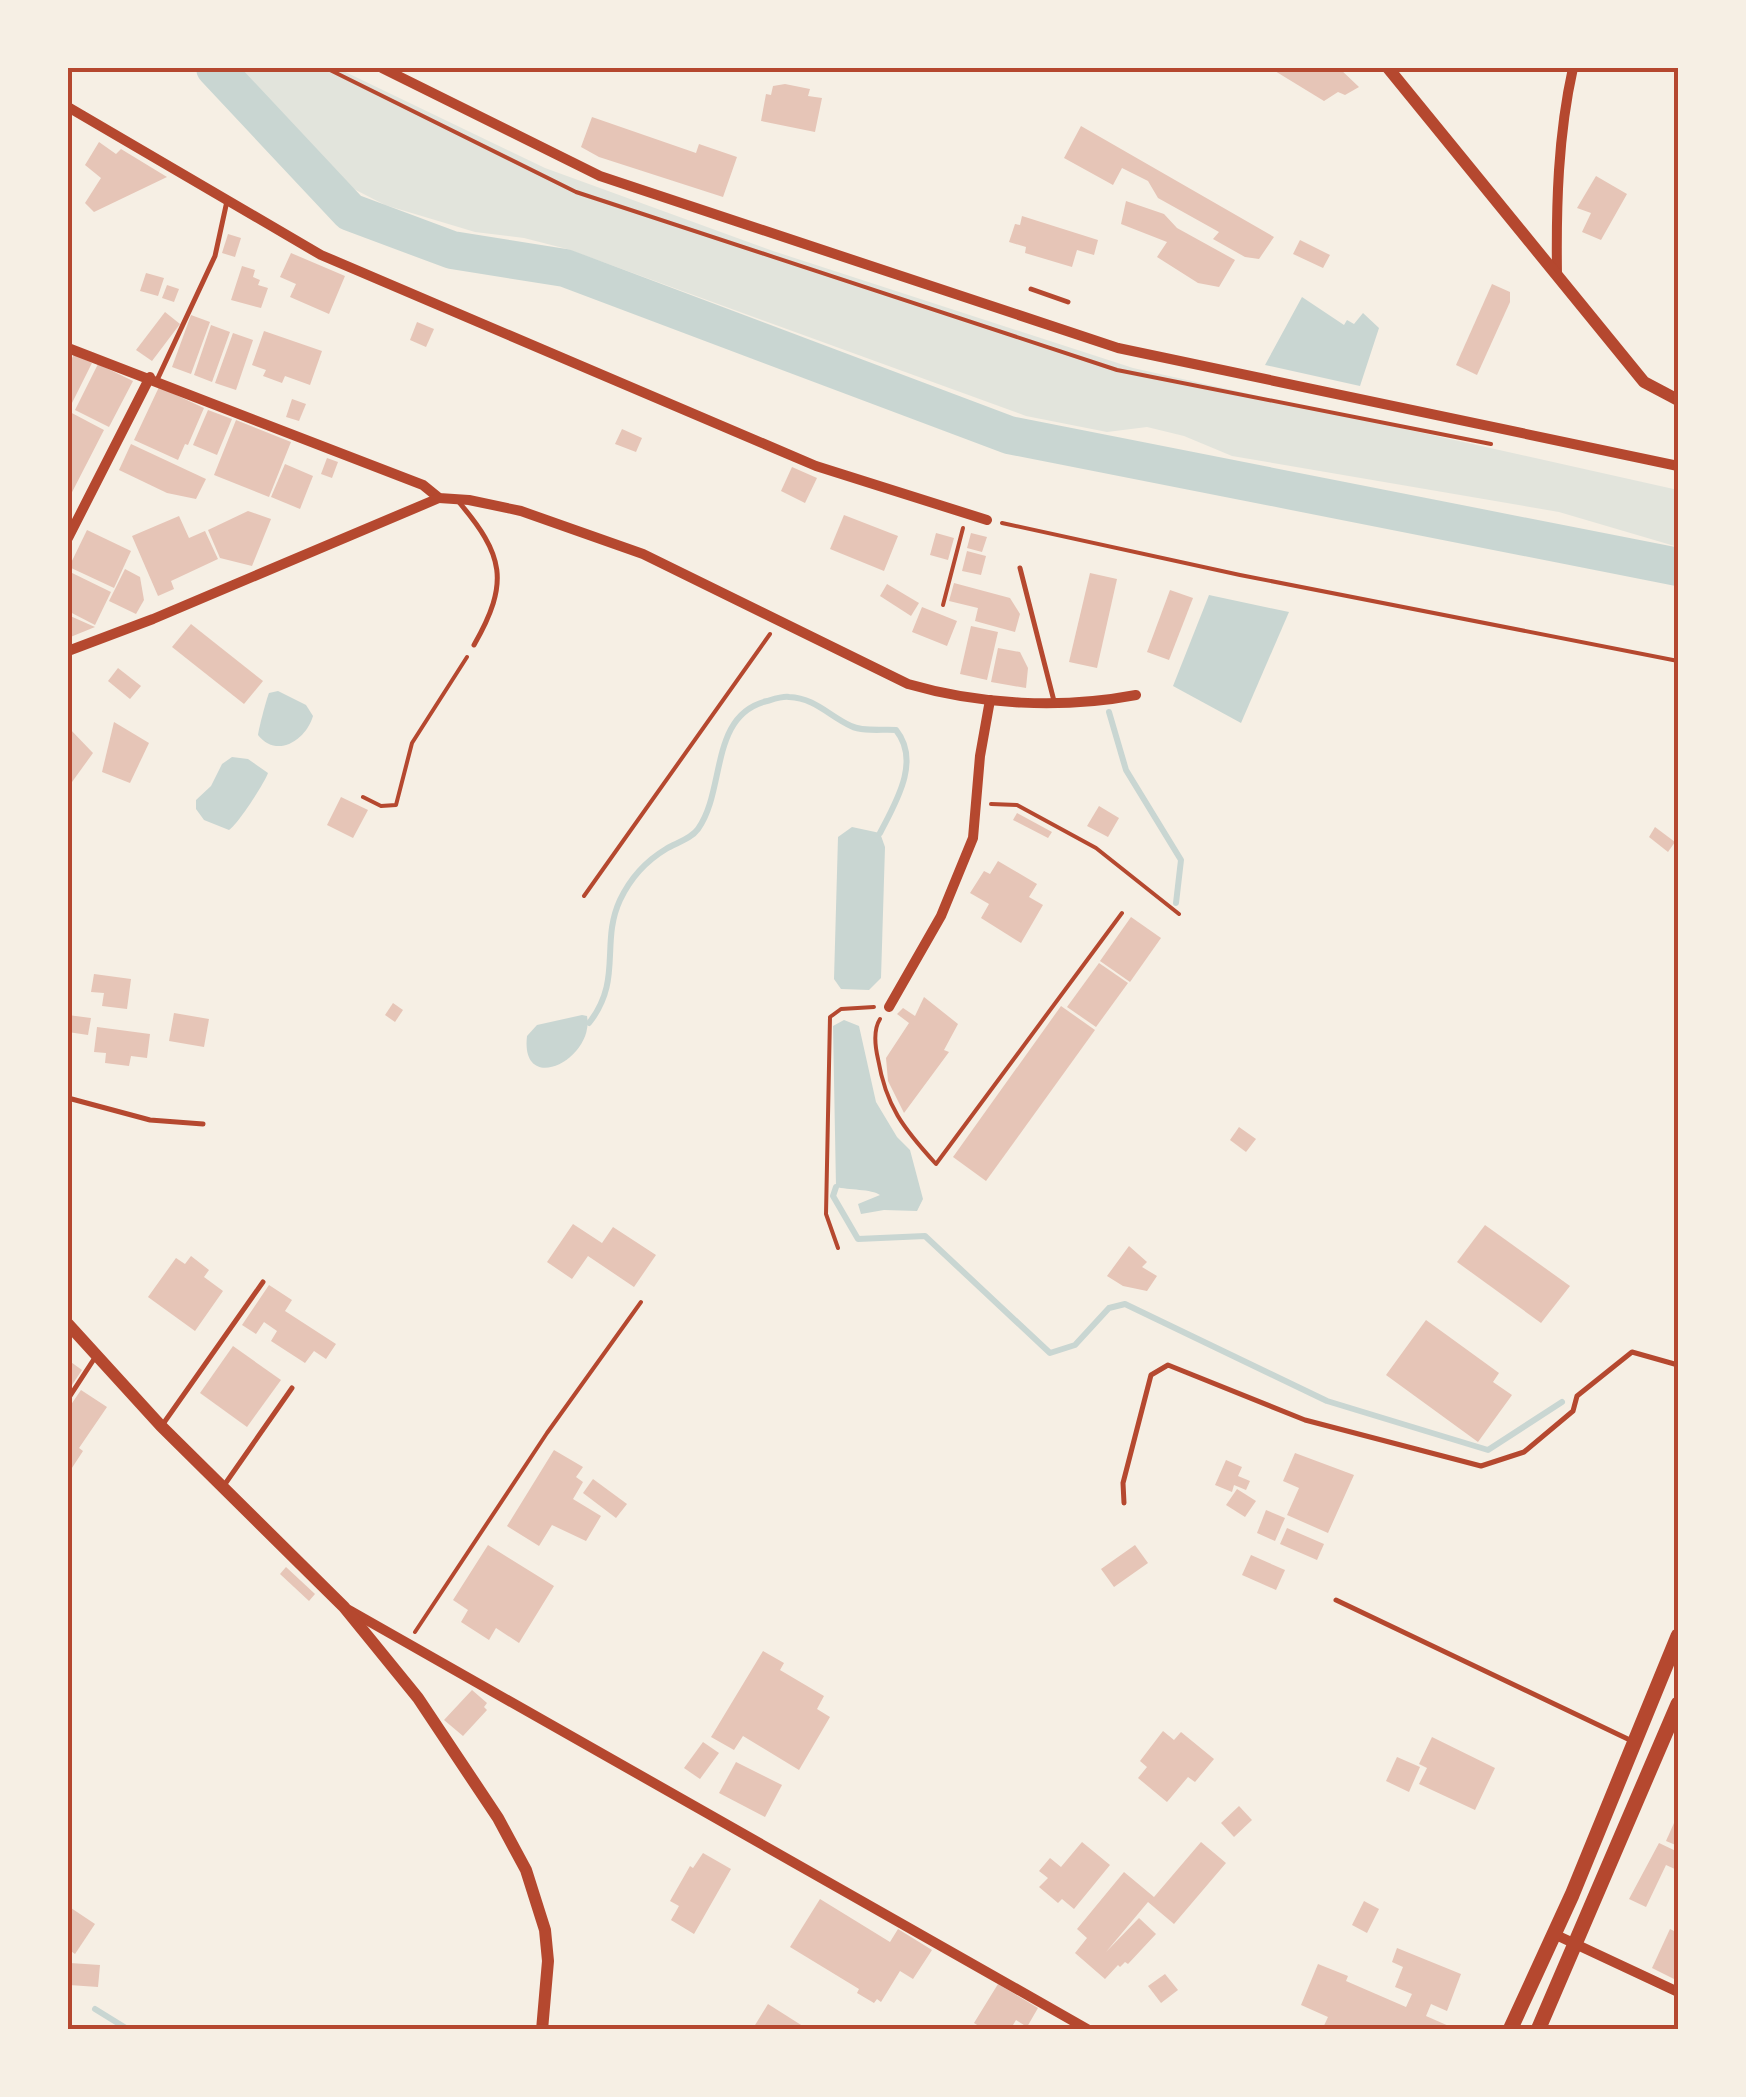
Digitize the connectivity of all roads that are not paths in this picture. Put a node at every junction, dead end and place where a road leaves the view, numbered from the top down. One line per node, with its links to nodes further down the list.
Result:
1 (382, 68): 12 (street)
2 (1388, 68): 6 (street)
3 (1574, 68): 6 (street)
4 (68, 107): 5 (street)
5 (227, 200): 10 (lane); 15 (street)
6 (1557, 275): 11 (street)
7 (1030, 289): 8 (lane)
8 (1068, 302)
9 (68, 348): 10 (street)
10 (153, 379): 13 (street); 16 (street)
11 (1678, 400)
12 (1678, 466)
13 (439, 498): 14 (street); 19 (street)
14 (456, 499): 18 (lane); 21 (street)
15 (986, 520)
16 (68, 538)
17 (1020, 568): 22 (lane)
18 (474, 645)
19 (68, 650)
20 (1136, 695): 22 (street)
21 (990, 700): 22 (street); 23 (street)
22 (1055, 702)
23 (889, 1007)
24 (68, 1098): 25 (lane)
25 (203, 1124)
26 (263, 1282): 32 (lane)
27 (68, 1324): 28 (street)
28 (96, 1356): 31 (lane); 32 (street)
29 (1678, 1364): 34 (lane)
30 (292, 1388): 33 (lane)
31 (68, 1399)
32 (161, 1426): 33 (street)
33 (222, 1487): 36 (street)
34 (1124, 1503)
35 (1336, 1600): 39 (lane)
36 (344, 1608): 43 (street); 44 (street)
37 (1678, 1636): 39 (main road)
38 (1678, 1704): 41 (main road)
39 (1635, 1742): 40 (main road)
40 (1554, 1934): 41 (street); 45 (main road)
41 (1576, 1944): 42 (street); 46 (main road)
42 (1675, 1990)
43 (542, 2030)
44 (1089, 2030)
45 (1510, 2030)
46 (1538, 2030)

